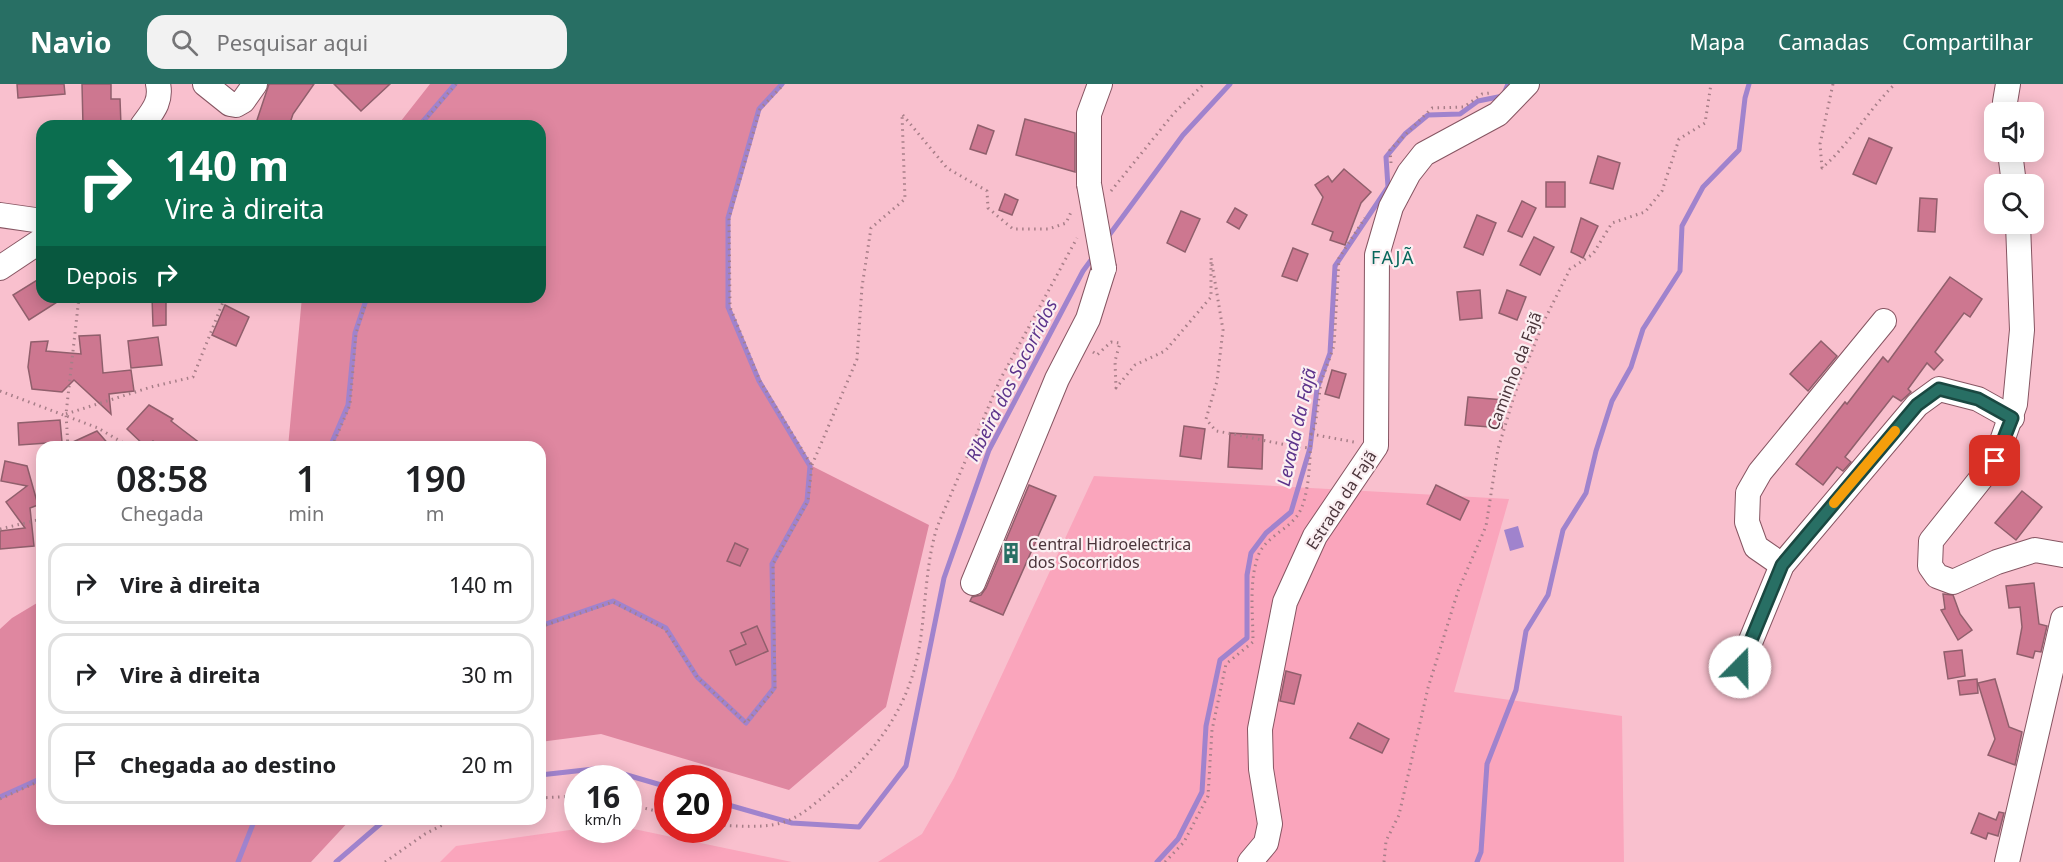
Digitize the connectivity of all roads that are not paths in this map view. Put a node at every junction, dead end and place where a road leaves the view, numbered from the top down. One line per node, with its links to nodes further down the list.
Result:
1 (158, 84): 8 (street)
2 (205, 84): 3 (street)
3 (255, 84)
4 (1100, 84): 18 (street, bridge)
5 (1527, 84): 21 (street, Estrada da Fajã)
6 (2008, 84): 7 (street)
7 (2005, 102)
8 (146, 120)
9 (0, 215): 10 (street)
10 (36, 220)
11 (2018, 234): 15 (street)
12 (36, 244): 13 (street)
13 (0, 268)
14 (1884, 321): 17 (street)
15 (2012, 418): 16 (street); 17 (street)
16 (2063, 555)
17 (1782, 565): 20 (street)
18 (973, 583)
19 (2063, 619): 22 (street)
20 (1740, 667)
21 (1250, 862)
22 (2007, 862)

